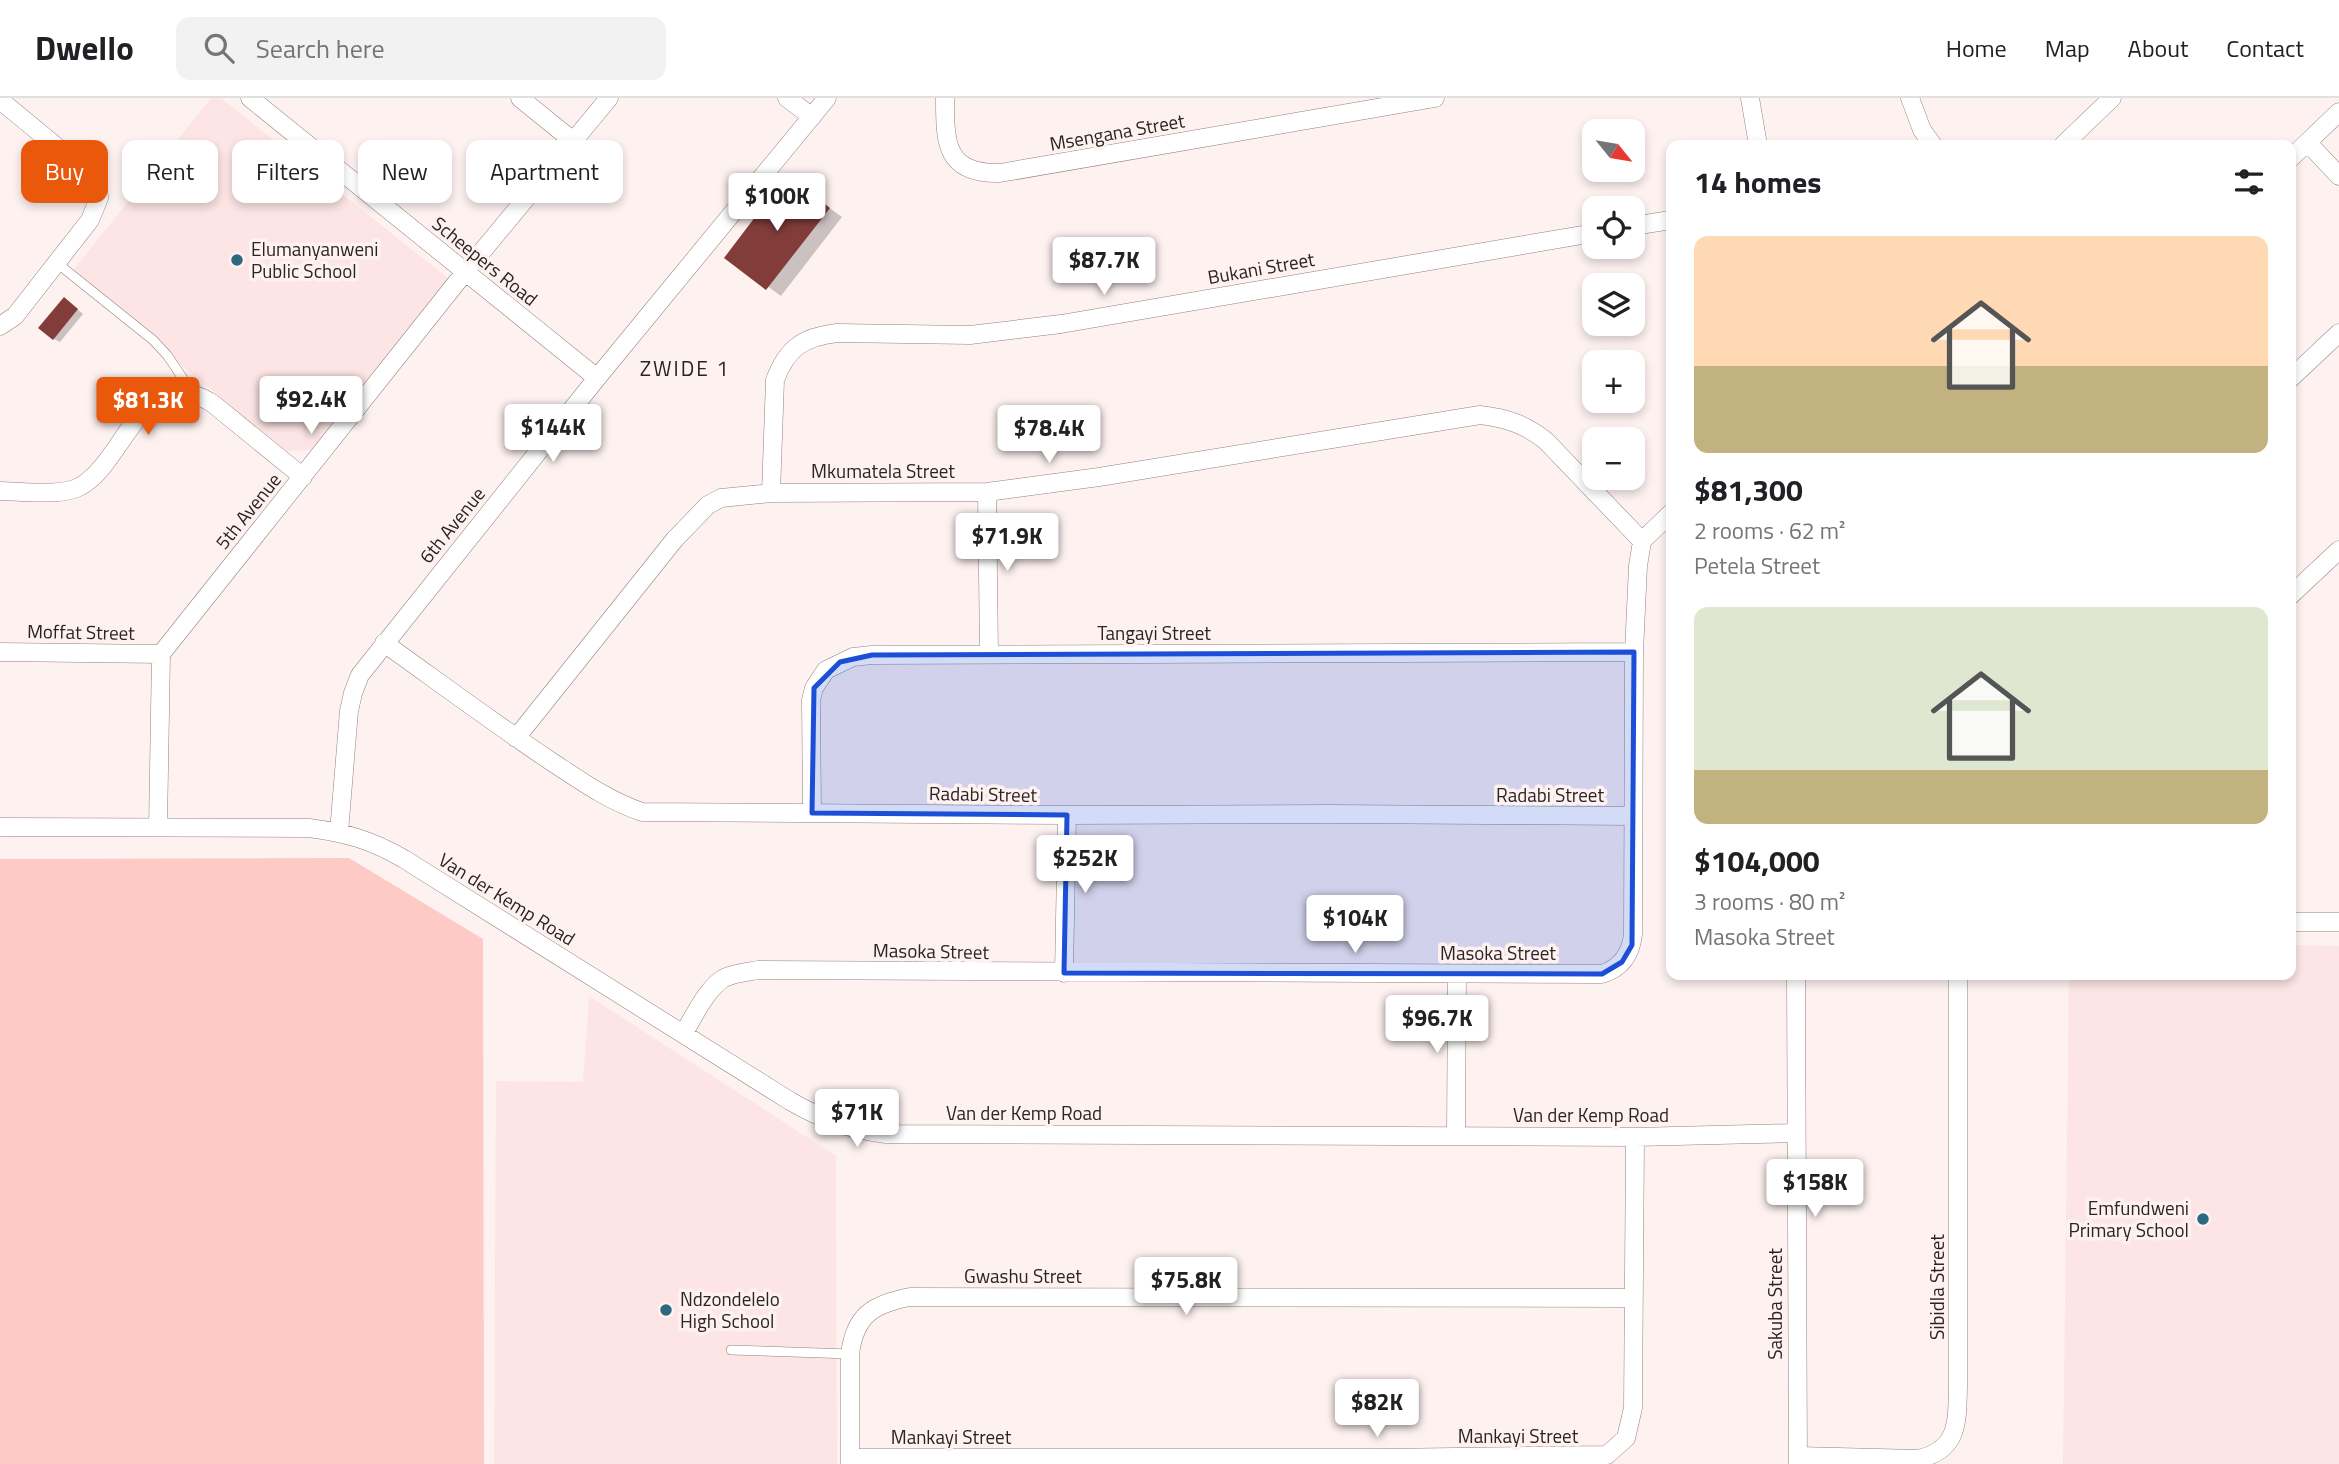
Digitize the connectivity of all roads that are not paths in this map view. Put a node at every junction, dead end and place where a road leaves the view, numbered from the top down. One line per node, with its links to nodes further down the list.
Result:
1 (250, 98): 27 (street, Scheepers Road)
2 (520, 98): 14 (street)
3 (608, 98): 15 (street, 5th Avenue)
4 (787, 98): 13 (street)
5 (827, 98): 13 (street, 6th Avenue)
6 (945, 98): 7 (street, Msengana Street)
7 (1435, 98)
8 (1750, 98): 16 (street)
9 (1910, 98): 17 (street)
10 (2112, 98): 18 (street)
11 (0, 100): 26 (street)
12 (2339, 112): 19 (street)
13 (812, 117): 31 (street, 6th Avenue)
14 (572, 140)
15 (574, 140)
16 (1757, 140)
17 (1929, 140)
18 (2068, 140)
19 (2308, 143): 20 (street); 21 (street)
20 (2296, 154)
21 (2339, 176)
22 (522, 203): 27 (street, 5th Avenue)
23 (1666, 221): 24 (street)
24 (1645, 224)
25 (1582, 235): 35 (street, Bukani Street)
26 (57, 263): 28 (street); 32 (lane)
27 (465, 272): 31 (street, Scheepers Road); 33 (street, 5th Avenue)
28 (0, 326)
29 (2339, 333): 30 (street)
30 (2296, 373)
31 (597, 378): 41 (street, 6th Avenue)
32 (193, 394): 33 (street); 34 (street)
33 (303, 477): 44 (street, 5th Avenue)
34 (0, 491)
35 (771, 492): 36 (street, Mkumatela Street); 46 (street, Mkumatela Street)
36 (988, 492): 38 (street, Mkumatela Street); 45 (street)
37 (1666, 518): 38 (street)
38 (1642, 541): 43 (street, Masoka Street)
39 (2339, 550): 40 (street)
40 (2296, 590)
41 (384, 643): 46 (street, Radabi Street); 52 (street, 6th Avenue)
42 (0, 652): 44 (street, Moffat Street)
43 (1634, 652): 45 (street, Tangayi Street); 49 (street, Masoka Street)
44 (161, 654): 51 (street)
45 (989, 654): 47 (street, Tangayi Street)
46 (516, 738): 47 (street, Radabi Street)
47 (812, 813): 48 (street, Radabi Street)
48 (1067, 816): 49 (street, Radabi Street); 55 (street)
49 (1633, 816): 56 (street, Masoka Street)
50 (0, 827): 51 (street, Van der Kemp Road)
51 (158, 827): 52 (street, Van der Kemp Road)
52 (339, 832): 59 (street, Van der Kemp Road)
53 (2296, 922): 54 (street)
54 (2339, 922)
55 (1064, 973): 56 (street, Masoka Street); 59 (street, Masoka Street)
56 (1457, 975): 61 (street)
57 (1796, 980): 60 (street, Sakuba Street)
58 (1958, 980): 66 (street, Sibidla Street)
59 (683, 1034): 61 (street, Van der Kemp Road)
60 (1795, 1133): 62 (street, Van der Kemp Road); 66 (street, Sakuba Street)
61 (1456, 1136): 62 (street, Van der Kemp Road)
62 (1635, 1138): 63 (street, Mankayi Street)
63 (1633, 1298): 65 (street, Gwashu Street); 68 (street, Mankayi Street)
64 (731, 1350): 65 (lane)
65 (849, 1354): 67 (street, Gwashu Street)
66 (1798, 1460)
67 (850, 1461): 68 (street, Mankayi Street)
68 (1382, 1461)

